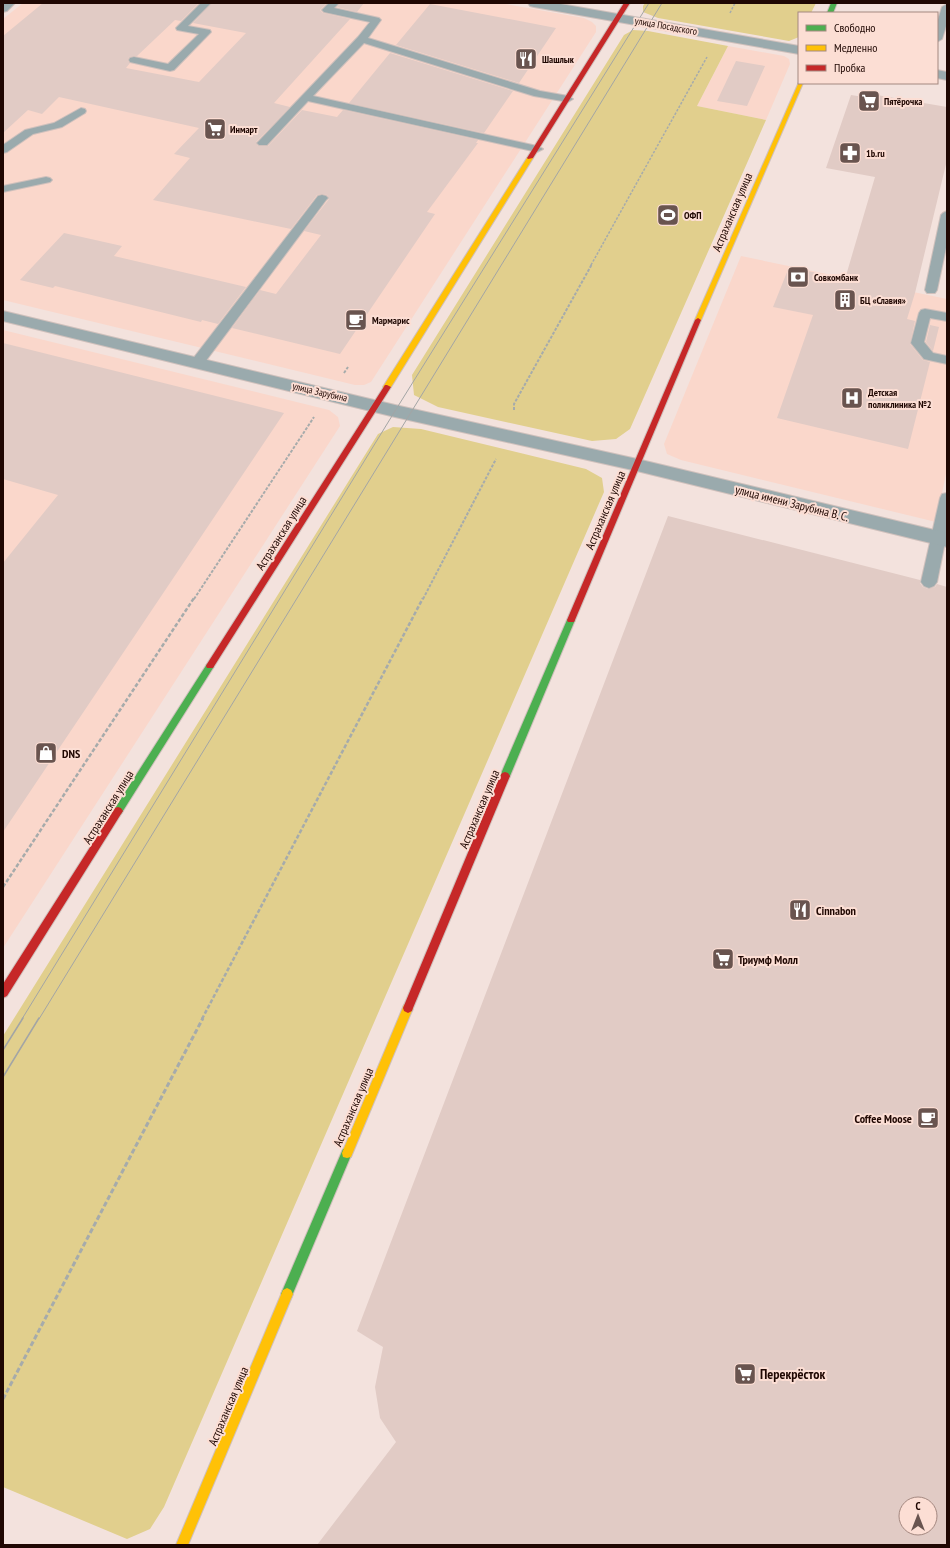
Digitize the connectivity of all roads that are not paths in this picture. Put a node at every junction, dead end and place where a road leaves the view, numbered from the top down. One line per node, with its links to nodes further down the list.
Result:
1 (9, 3): 7 (street)
2 (206, 3): 12 (lane)
3 (334, 3): 10 (lane)
4 (534, 3): 8 (street, улица Посадского)
5 (627, 3): 8 (main road, Астраханская улица)
6 (947, 7): 9 (lane)
7 (3, 8)
8 (618, 18): 11 (street, улица Посадского); 15 (main road, Астраханская улица)
9 (938, 36)
10 (362, 39): 14 (lane); 15 (lane)
11 (798, 50)
12 (134, 60)
13 (800, 84): 30 (main road, Астраханская улица)
14 (307, 98): 17 (lane); 18 (lane)
15 (568, 99): 18 (main road, Астраханская улица)
16 (81, 111): 19 (lane)
17 (263, 143)
18 (537, 149): 29 (main road, Астраханская улица)
19 (3, 150)
20 (46, 180): 21 (lane)
21 (3, 190)
22 (322, 198): 28 (lane)
23 (946, 220): 24 (lane)
24 (931, 290)
25 (3, 316): 28 (street, улица Зарубина)
26 (947, 317): 27 (lane)
27 (947, 360)
28 (197, 363): 29 (street, улица Зарубина)
29 (375, 406): 30 (street, улица Зарубина); 34 (main road, Астраханская улица)
30 (637, 465): 32 (street, улица имени Зарубина В. С.); 35 (main road, Астраханская улица)
31 (947, 498): 32 (lane)
32 (943, 539): 33 (lane)
33 (929, 582)
34 (3, 993)
35 (182, 1545)

